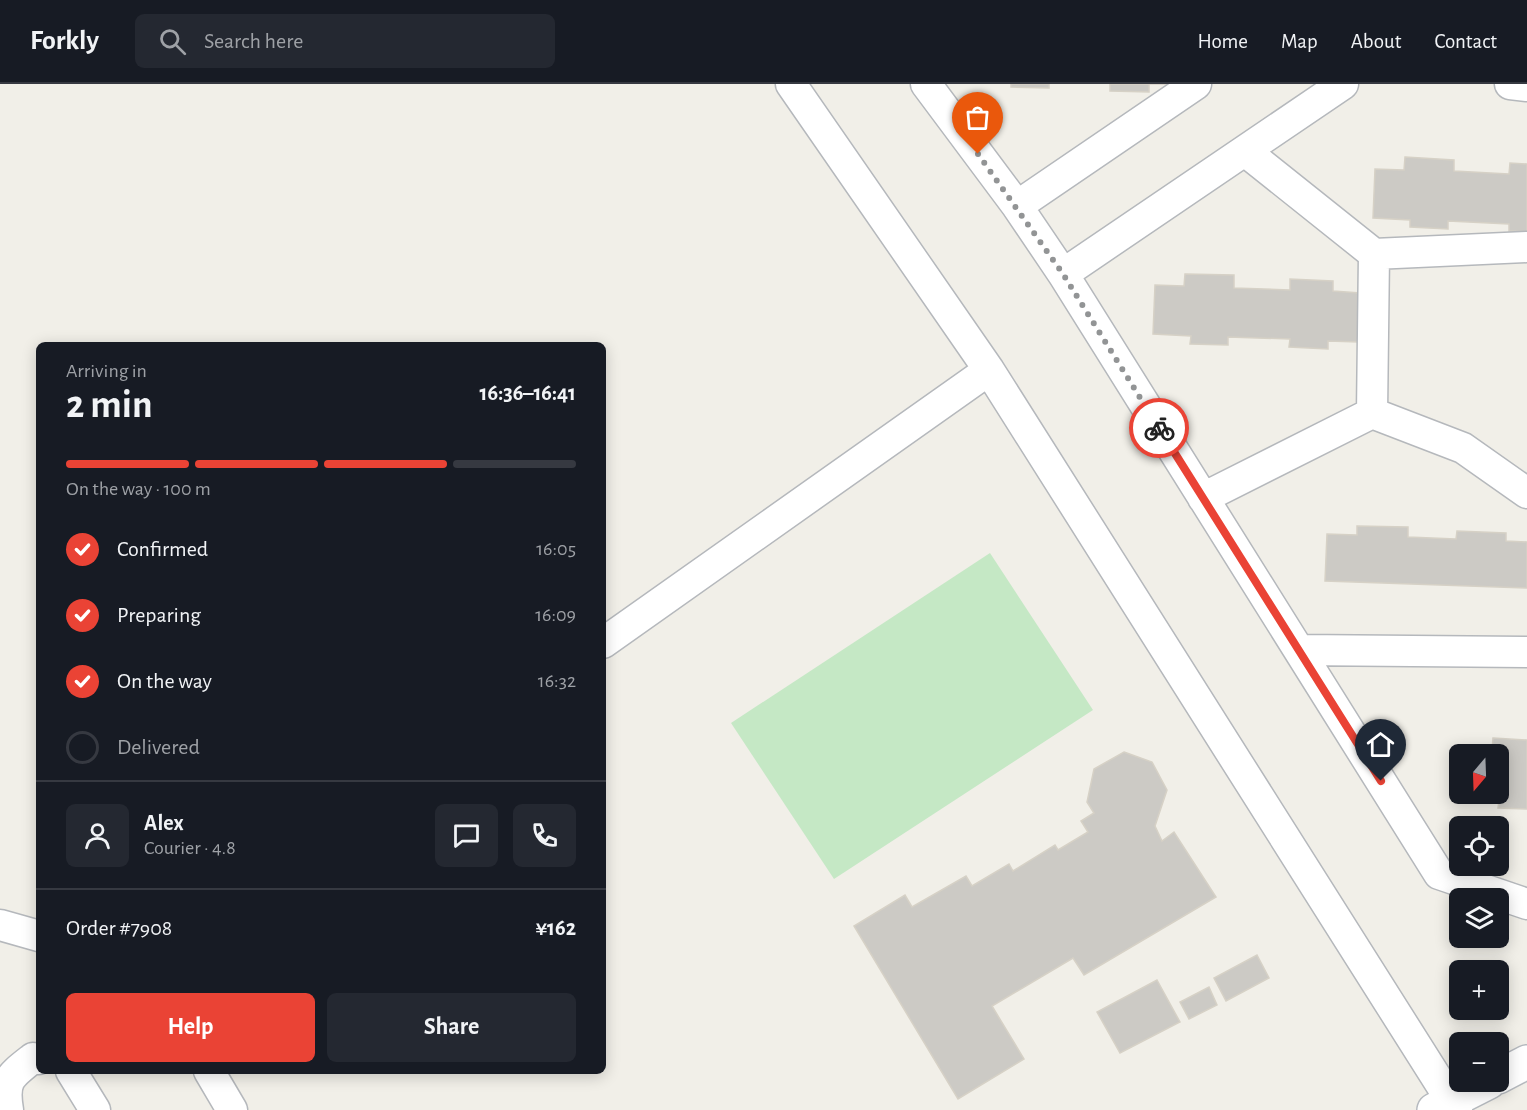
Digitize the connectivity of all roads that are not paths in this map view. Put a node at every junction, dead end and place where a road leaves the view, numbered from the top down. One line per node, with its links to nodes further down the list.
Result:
1 (791, 84): 12 (street)
2 (926, 84): 8 (street)
3 (1196, 84): 8 (street)
4 (1343, 84): 7 (street)
5 (1510, 84): 6 (street)
6 (1527, 86)
7 (1245, 151): 10 (street); 11 (street)
8 (1017, 206): 11 (street)
9 (1527, 247): 10 (street)
10 (1374, 254): 13 (street)
11 (1063, 274): 15 (street)
12 (989, 370): 16 (street); 28 (street)
13 (1372, 413): 14 (street); 15 (street)
14 (1527, 493)
15 (1203, 498): 17 (street)
16 (606, 640)
17 (1299, 650): 18 (street); 19 (street)
18 (1527, 652)
19 (1527, 904)
20 (0, 925): 21 (street)
21 (36, 935)
22 (36, 1058): 29 (street)
23 (1527, 1062): 24 (street)
24 (1509, 1071)
25 (72, 1074): 30 (street)
26 (211, 1074): 31 (street)
27 (1473, 1092): 28 (street)
28 (1448, 1107)
29 (8, 1110)
30 (95, 1110)
31 (232, 1110)

